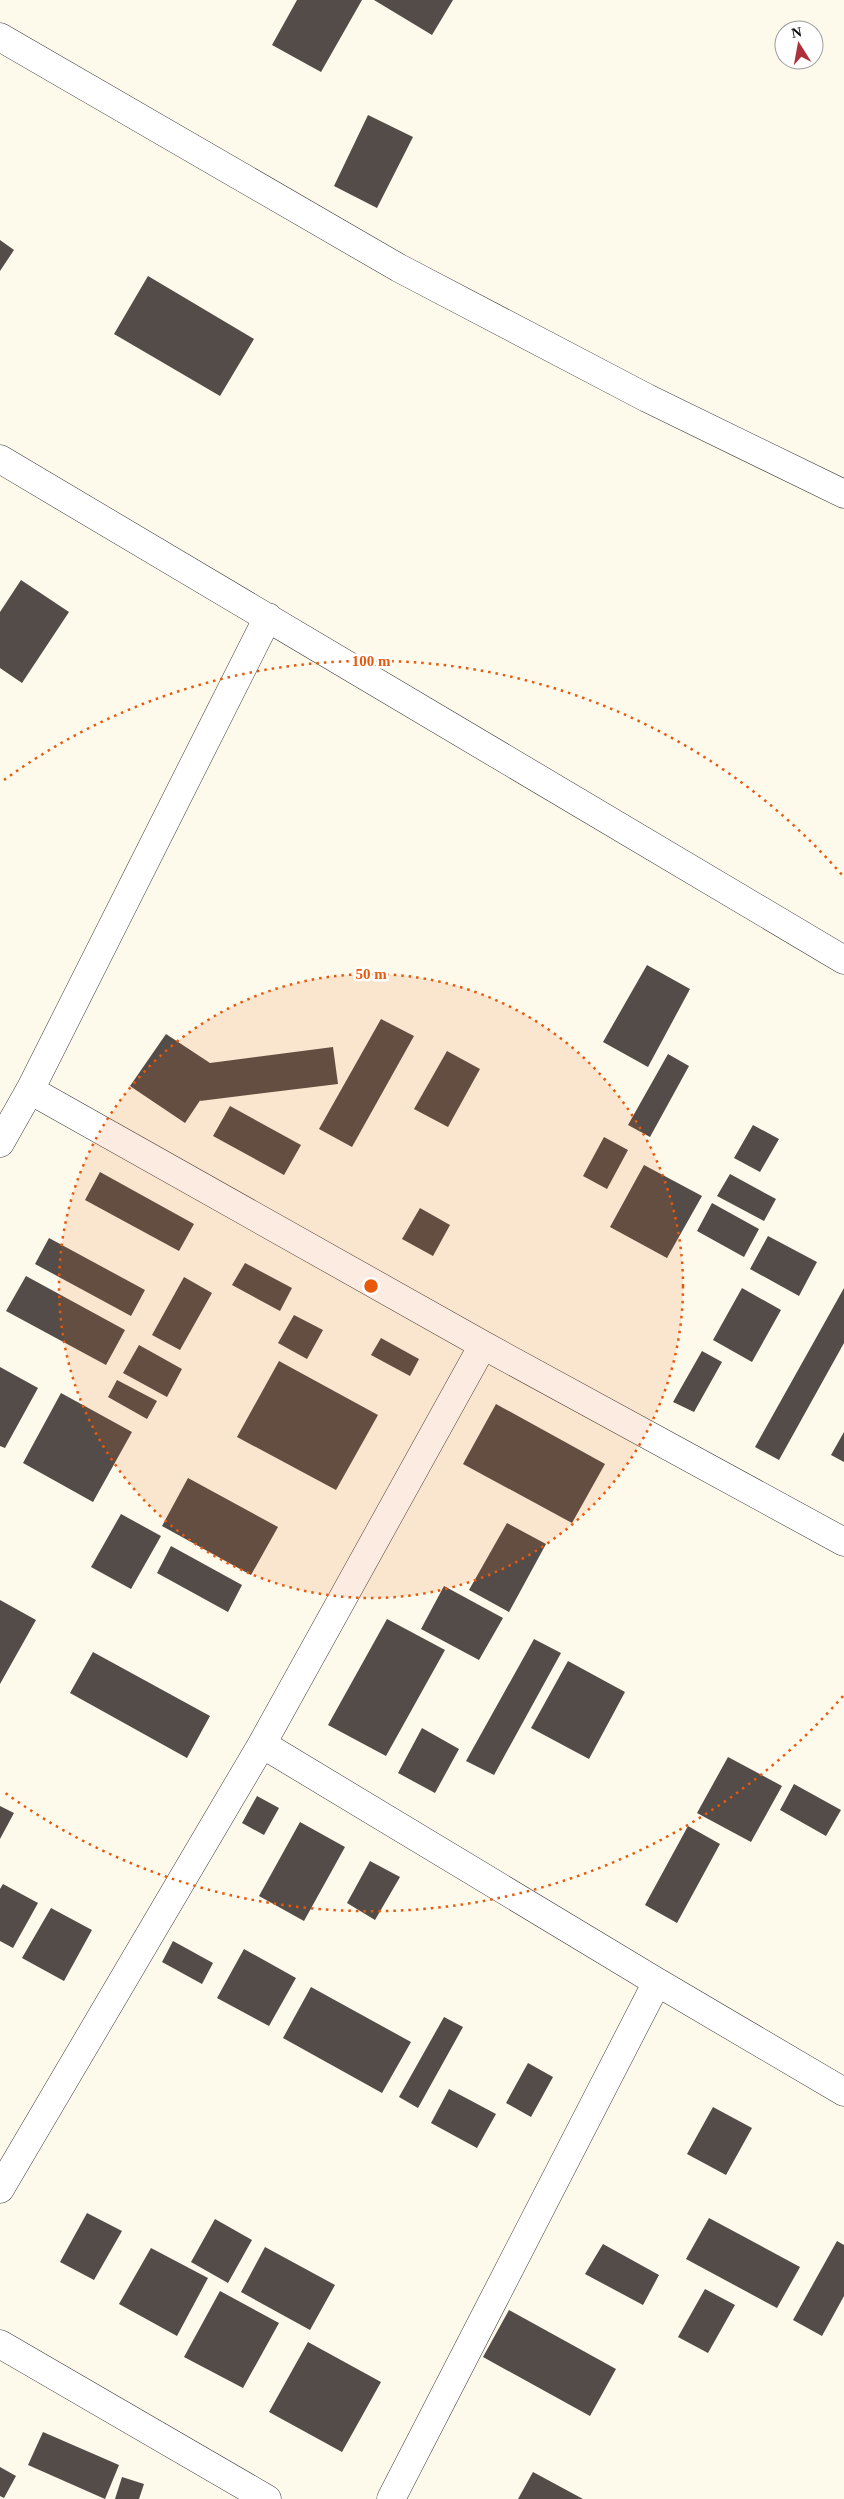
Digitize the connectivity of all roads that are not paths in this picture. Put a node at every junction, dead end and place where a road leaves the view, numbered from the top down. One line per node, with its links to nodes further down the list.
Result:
1 (0, 37): 3 (street)
2 (0, 458): 4 (street)
3 (844, 494)
4 (268, 617): 5 (street); 6 (street)
5 (844, 960)
6 (30, 1090): 7 (street); 8 (street)
7 (0, 1143)
8 (483, 1345): 9 (street); 10 (street)
9 (844, 1542)
10 (262, 1744): 11 (street); 13 (street)
11 (657, 1982): 12 (street); 16 (street)
12 (844, 2092)
13 (0, 2189)
14 (0, 2344): 15 (street)
15 (267, 2499)
16 (391, 2499)

